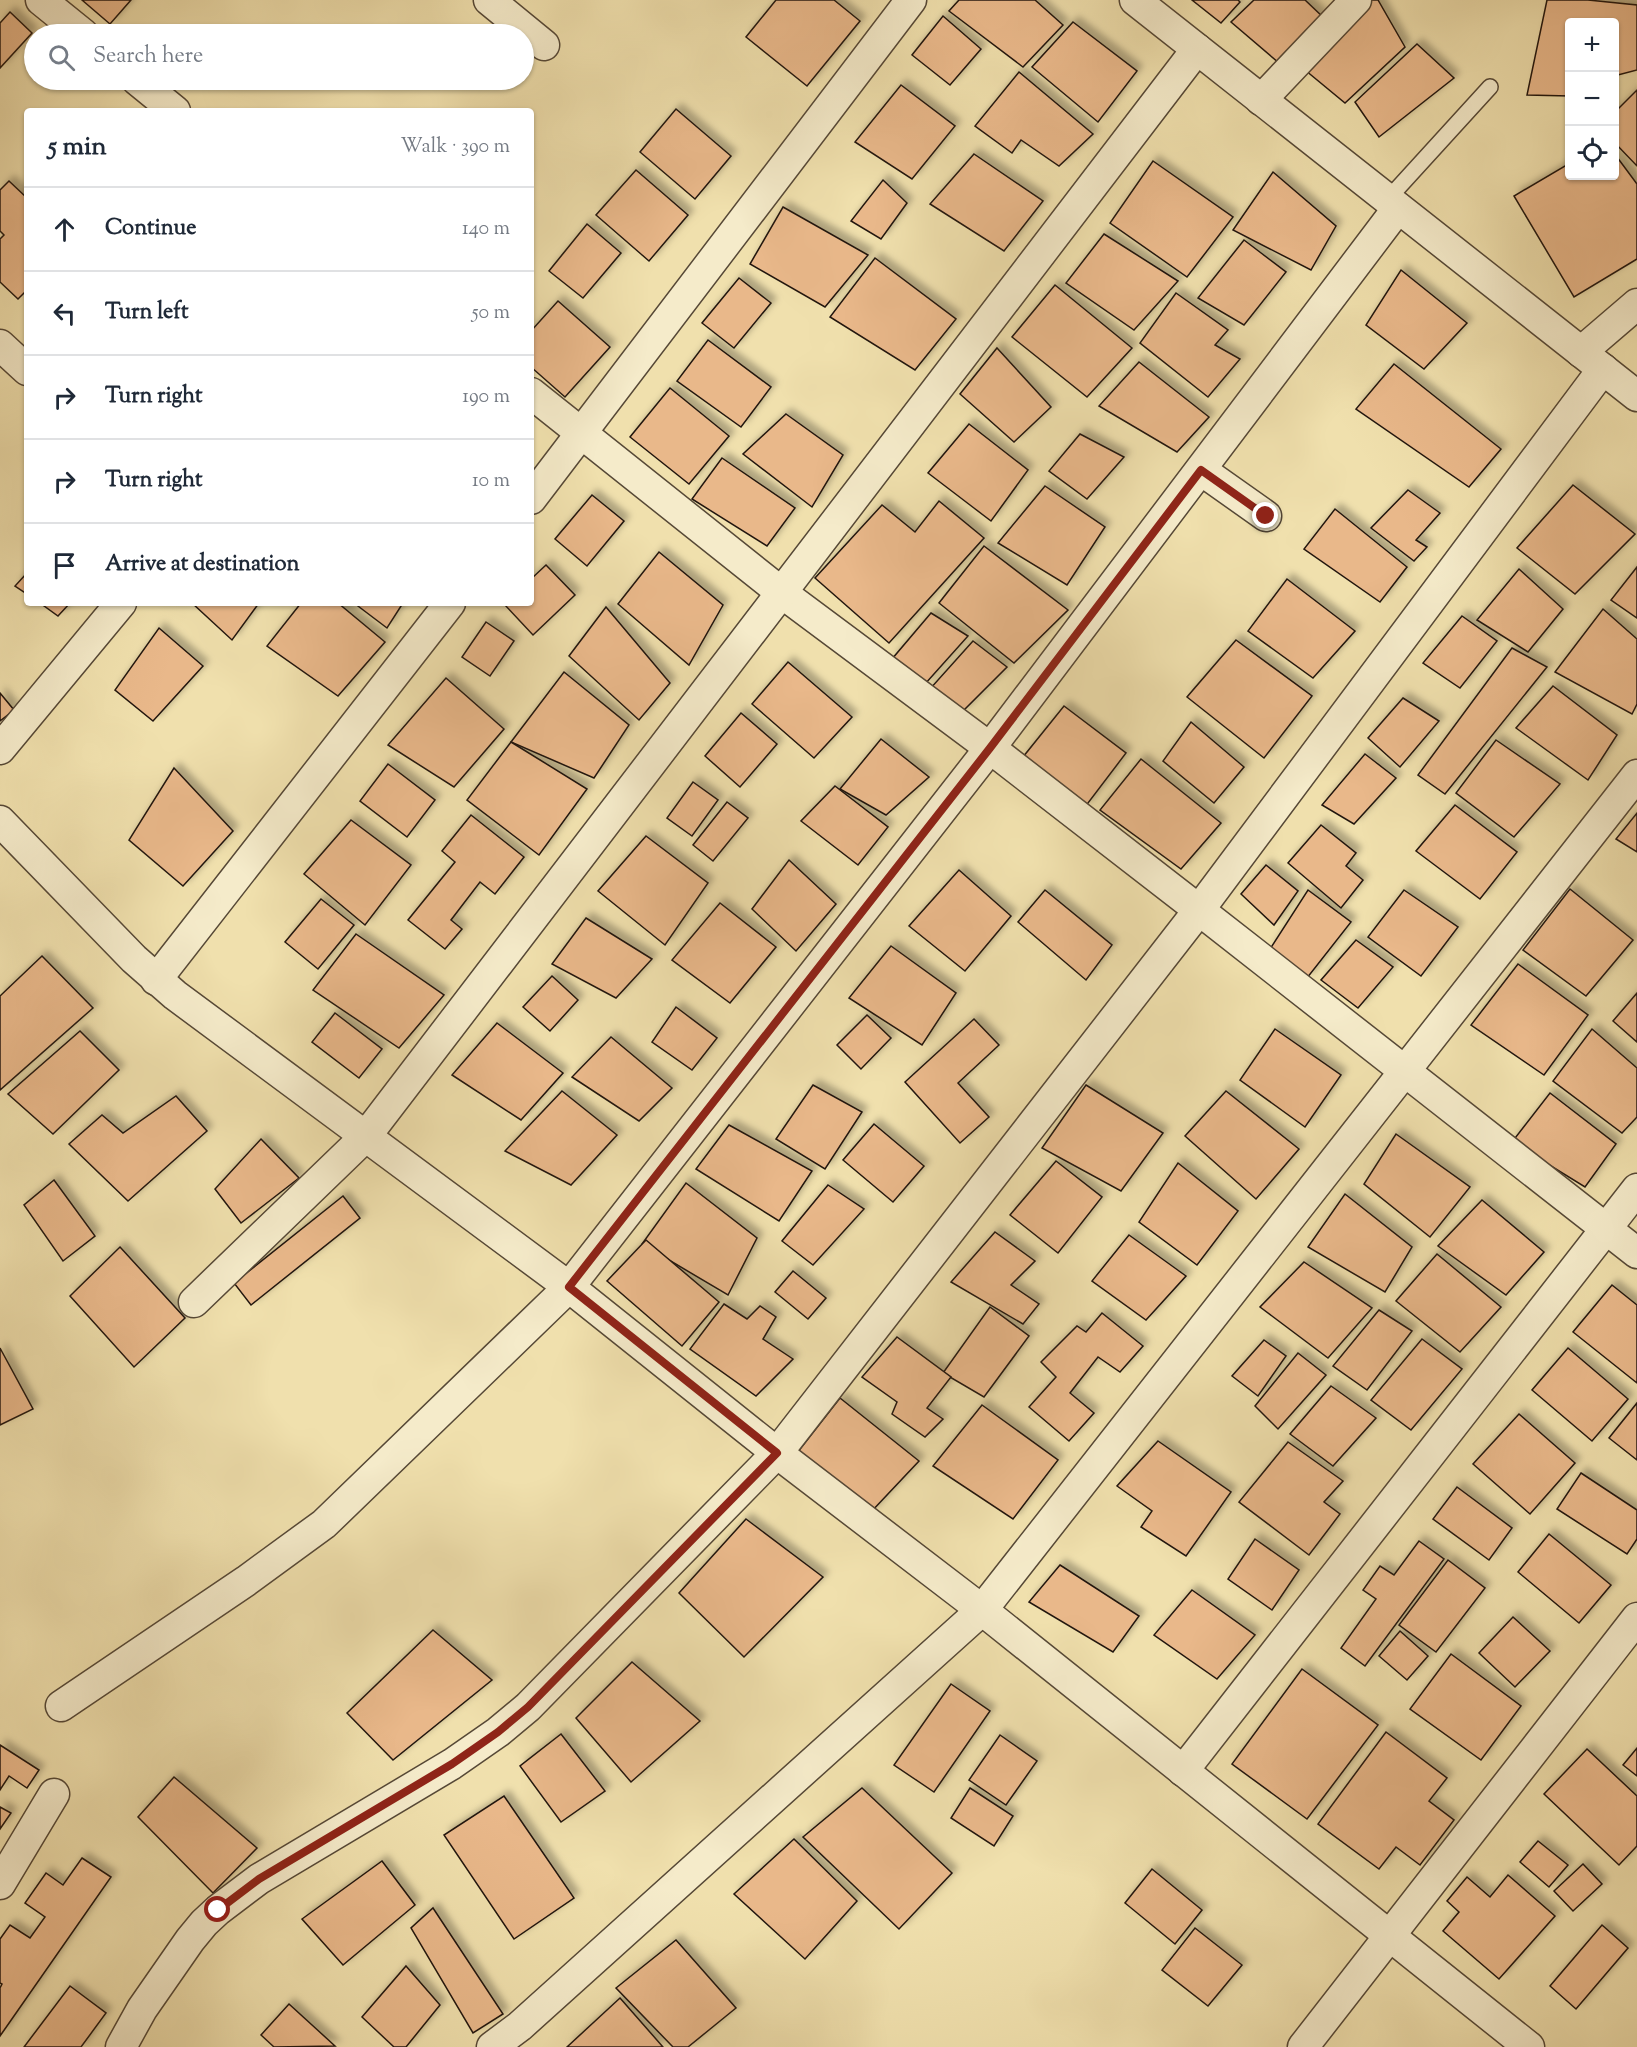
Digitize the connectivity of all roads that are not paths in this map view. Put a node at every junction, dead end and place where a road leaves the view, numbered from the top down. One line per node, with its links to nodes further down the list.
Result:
1 (41, 0): 6 (street)
2 (489, 0): 7 (street)
3 (911, 0): 22 (street)
4 (1135, 0): 10 (street)
5 (1356, 0): 13 (street)
6 (71, 24)
7 (518, 24)
8 (534, 37): 9 (street)
9 (544, 45)
10 (1197, 49): 13 (street); 26 (street)
11 (1490, 87): 15 (lane)
12 (150, 90): 14 (street)
13 (1261, 100): 15 (street)
14 (172, 108)
15 (1393, 204): 18 (street); 23 (street)
16 (1637, 304): 18 (street)
17 (0, 345): 19 (street)
18 (1592, 361): 21 (street); 33 (street)
19 (24, 367)
20 (534, 395): 22 (street)
21 (1637, 396)
22 (583, 432): 24 (street); 26 (street)
23 (1201, 470): 25 (street); 29 (street)
24 (534, 495)
25 (1266, 516)
26 (782, 593): 29 (street); 36 (street)
27 (119, 606): 30 (street)
28 (448, 606): 34 (street)
29 (990, 748): 33 (street); 40 (street)
30 (0, 749)
31 (1637, 775): 35 (street)
32 (0, 821): 34 (street)
33 (1199, 910): 35 (street); 42 (street)
34 (156, 980): 36 (street)
35 (1407, 1071): 38 (street); 43 (street)
36 (366, 1136): 40 (street); 41 (street)
37 (1637, 1189): 38 (street)
38 (1607, 1228): 39 (street); 46 (street)
39 (1637, 1253)
40 (569, 1287): 42 (street); 45 (street)
41 (194, 1302)
42 (777, 1453): 43 (street); 50 (street)
43 (982, 1610): 46 (street); 51 (street)
44 (1637, 1618): 49 (street)
45 (61, 1706)
46 (1184, 1771): 49 (street)
47 (54, 1794): 48 (street)
48 (0, 1884)
49 (1391, 1936): 52 (street); 53 (street)
50 (121, 2047)
51 (492, 2047)
52 (1302, 2047)
53 (1530, 2047)

